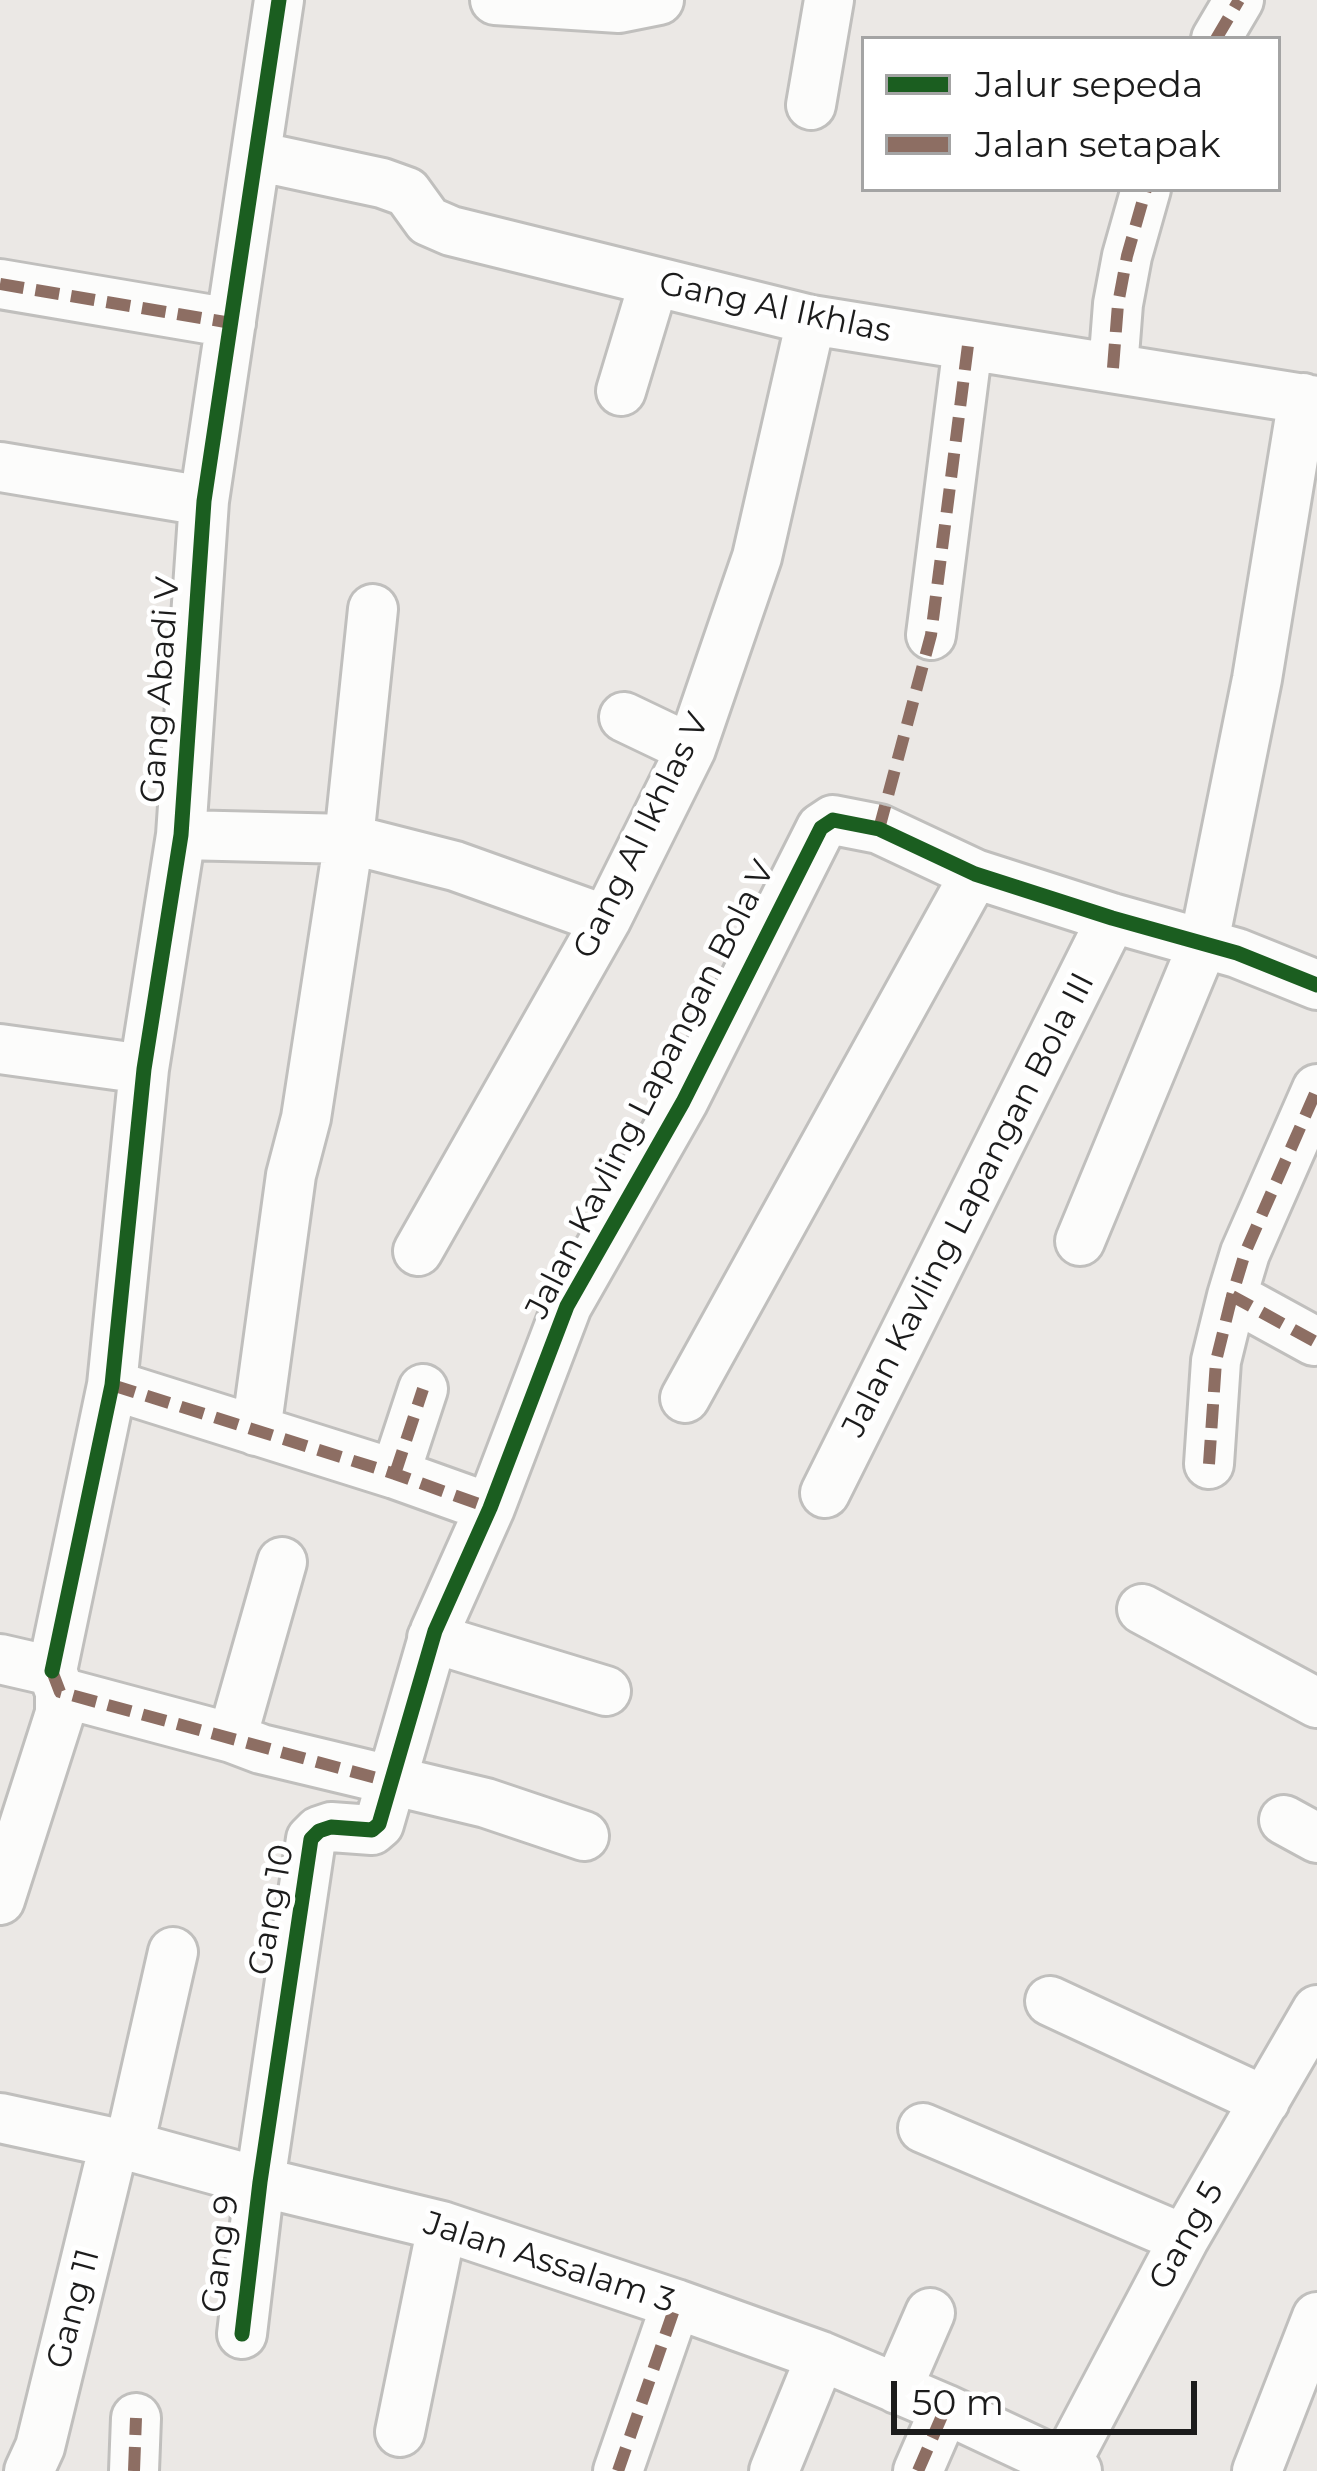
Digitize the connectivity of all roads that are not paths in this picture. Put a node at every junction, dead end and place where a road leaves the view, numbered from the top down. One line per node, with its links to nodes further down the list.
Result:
1 (279, 0): 8 (street, Gang Abadi V)
2 (495, 0): 3 (street)
3 (659, 0)
4 (829, 0): 7 (street)
5 (1238, 0): 6 (street)
6 (1218, 36)
7 (811, 105)
8 (256, 156): 10 (street, Gang Al Ikhlas); 13 (street, Gang Abadi V)
9 (1145, 192): 15 (street)
10 (654, 282): 12 (street, Gang Al Ikhlas); 16 (street)
11 (0, 284): 13 (street)
12 (811, 320): 14 (street, Gang Al Ikhlas); 23 (street, Gang Al Ikhlas V)
13 (231, 323): 19 (street, Gang Abadi V)
14 (968, 346): 15 (street, Gang Al Ikhlas); 21 (street)
15 (1113, 368): 17 (street, Gang Al Ikhlas)
16 (621, 391)
17 (1310, 399): 29 (street)
18 (1, 477): 19 (street)
19 (204, 501): 24 (street, Gang Abadi V)
20 (373, 609): 25 (street)
21 (931, 635)
22 (624, 717): 23 (street)
23 (691, 748): 28 (street, Gang Al Ikhlas V)
24 (181, 835): 25 (street); 32 (street, Gang Abadi V)
25 (349, 839): 28 (street); 41 (street)
26 (975, 874): 27 (street); 40 (street); 45 (street, Jalan Kavling Lapangan Bola V)
27 (1112, 918): 29 (street); 44 (street, Jalan Kavling Lapangan Bola III)
28 (606, 920): 35 (street, Gang Al Ikhlas V)
29 (1204, 942): 30 (street); 34 (street)
30 (1317, 986)
31 (0, 1049): 32 (street)
32 (144, 1069): 38 (street, Gang Abadi V)
33 (1317, 1088): 36 (street)
34 (1080, 1241)
35 (418, 1251)
36 (1232, 1296): 37 (street); 42 (street)
37 (1314, 1342)
38 (112, 1384): 41 (street); 50 (street, Gang Abadi V)
39 (423, 1389): 43 (street)
40 (685, 1398)
41 (256, 1431): 43 (street)
42 (1209, 1464)
43 (394, 1474): 45 (street)
44 (825, 1493)
45 (490, 1508): 48 (street, Gang 10)
46 (283, 1562): 53 (street)
47 (1142, 1609): 52 (street)
48 (433, 1638): 51 (street); 54 (street, Gang 10)
49 (0, 1659): 50 (street)
50 (56, 1681): 53 (street); 56 (street, Gang Abadi V)
51 (606, 1691)
52 (1317, 1703)
53 (232, 1738): 54 (street)
54 (391, 1782): 55 (street); 64 (street, Gang 10)
55 (584, 1836)
56 (0, 1900)
57 (173, 1952): 63 (street, Gang 11)
58 (1049, 2001): 60 (street)
59 (1317, 2010): 60 (street, Gang 5)
60 (1265, 2101): 66 (street, Gang 5)
61 (0, 2118): 63 (street, Jalan Assalam 3)
62 (923, 2128): 66 (street)
63 (122, 2145): 64 (street, Jalan Assalam 3); 77 (street, Gang 11)
64 (260, 2182): 65 (street, Jalan Assalam 3); 70 (street, Gang 9)
65 (442, 2226): 67 (street, Jalan Assalam 3); 75 (street)
66 (1184, 2239): 76 (street, Gang 5)
67 (676, 2304): 71 (street, Jalan Assalam 3); 79 (street)
68 (930, 2313): 72 (street)
69 (1317, 2317): 82 (street)
70 (242, 2334)
71 (821, 2356): 72 (street, Jalan Assalam 3); 80 (street)
72 (897, 2389): 73 (street, Jalan Assalam 3)
73 (945, 2409): 76 (street, Jalan Assalam 3); 81 (street)
74 (136, 2418): 78 (street)
75 (400, 2432)
76 (1070, 2468)
77 (29, 2471)
78 (134, 2471)
79 (618, 2471)
80 (775, 2471)
81 (918, 2471)
82 (1257, 2471)

